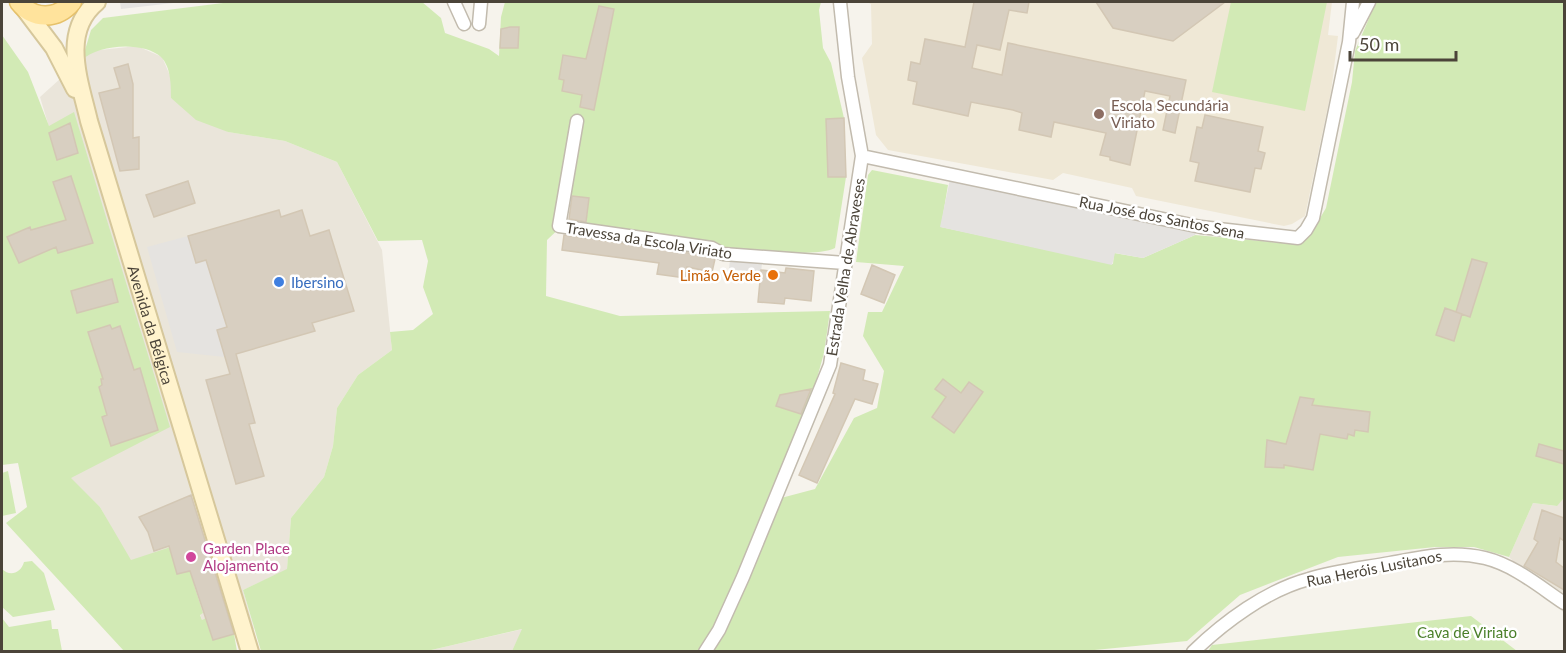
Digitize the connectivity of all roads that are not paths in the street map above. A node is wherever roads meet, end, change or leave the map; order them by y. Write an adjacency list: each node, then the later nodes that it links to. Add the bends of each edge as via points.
1 (97, 2): 12 (main road, Avenida da Bélgica, via 84,15 75,40)
2 (454, 2): 9 (street)
3 (481, 2): 10 (street)
4 (840, 2): 14 (street, Estrada Velha de Abraveses)
5 (1353, 2): 11 (street, Rua José dos Santos Sena)
6 (1369, 2): 11 (street, Rua José dos Santos Sena)
7 (20, 3): 8 (main road, via 28,11 46,16); 12 (main road, via 54,48)
8 (72, 4): 12 (main road, via 71,62)
9 (464, 24)
10 (479, 24)
11 (1349, 42): 14 (street, Rua José dos Santos Sena, via 1313,218 1298,238 1201,227)
12 (89, 121): 17 (main road, Avenida da Bélgica)
13 (577, 121): 15 (street, Travessa da Escola Viriato, via 559,226 712,248 723,254)
14 (862, 156): 15 (street, Estrada Velha de Abraveses)
15 (845, 263): 18 (street, Estrada Velha de Abraveses, via 830,365 744,577)
16 (1564, 603): 19 (street, Rua Heróis Lusitanos, via 1488,558 1439,554 1307,579 1243,612)
17 (250, 651)
18 (705, 651)
19 (1193, 651)

